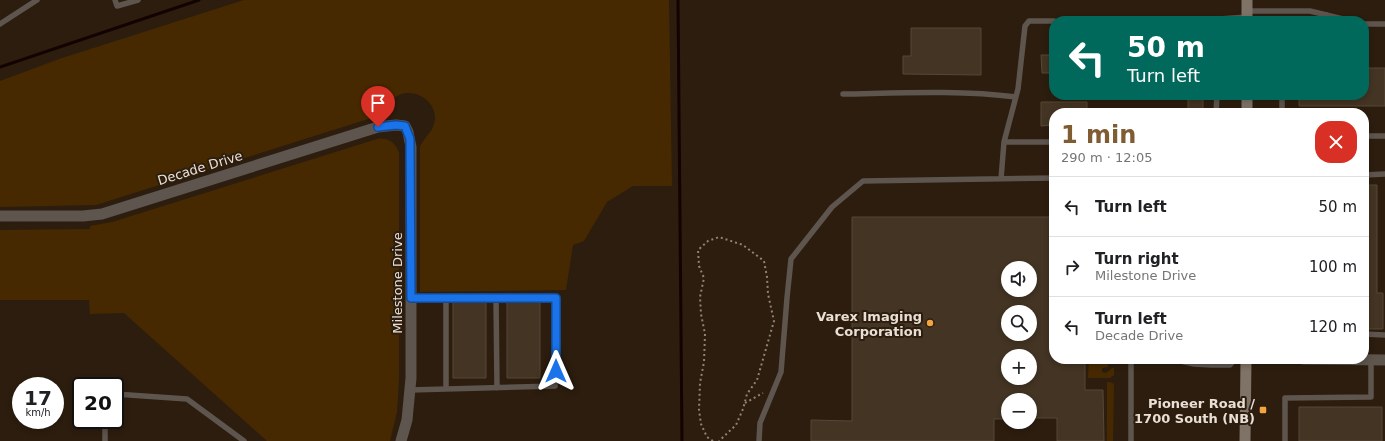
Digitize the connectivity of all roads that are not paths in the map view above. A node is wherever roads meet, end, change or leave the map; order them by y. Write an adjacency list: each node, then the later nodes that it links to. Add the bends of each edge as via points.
1 (37, 0): 9 (lane)
2 (115, 0): 3 (lane, via 117,6)
3 (138, 0)
4 (1247, 12): 5 (lane, via 1310,11); 6 (lane)
5 (1327, 15): 7 (lane)
6 (1233, 16)
7 (1331, 16)
8 (1049, 21): 13 (lane, via 1029,21 1025,26)
9 (0, 24)
10 (1369, 24): 11 (lane)
11 (1385, 24)
12 (843, 94): 13 (lane, via 982,93)
13 (1016, 97): 17 (lane)
14 (405, 126): 23 (street, Decade Drive, via 378,127 102,214); 24 (street, Milestone Drive, via 411,147)
15 (1369, 136): 16 (lane)
16 (1385, 136)
17 (1004, 142): 18 (lane); 22 (lane)
18 (1049, 142)
19 (1385, 174): 20 (lane)
20 (1369, 175)
21 (1049, 178): 22 (lane)
22 (1001, 179): 42 (lane, via 863,180 832,207 791,259 781,372 760,423)
23 (0, 216)
24 (411, 298): 25 (lane); 36 (street, Milestone Drive)
25 (446, 298): 26 (lane); 35 (lane)
26 (496, 298): 34 (lane); 34 (lane, via 556,298 556,386)
27 (1369, 334): 28 (lane)
28 (1385, 335)
29 (1369, 360): 30 (street)
30 (1372, 360): 31 (street); 45 (lane, via 1371,397 1285,398)
31 (1385, 360)
32 (1131, 364): 43 (lane)
33 (1246, 364): 44 (main road)
34 (497, 388): 35 (lane)
35 (446, 389): 36 (lane)
36 (410, 390): 41 (street, Milestone Drive, via 407,420)
37 (124, 395): 40 (lane, via 187,399)
38 (105, 429): 39 (lane)
39 (105, 441)
40 (244, 441)
41 (401, 441)
42 (759, 441)
43 (1131, 441)
44 (1245, 441)
45 (1285, 441)

